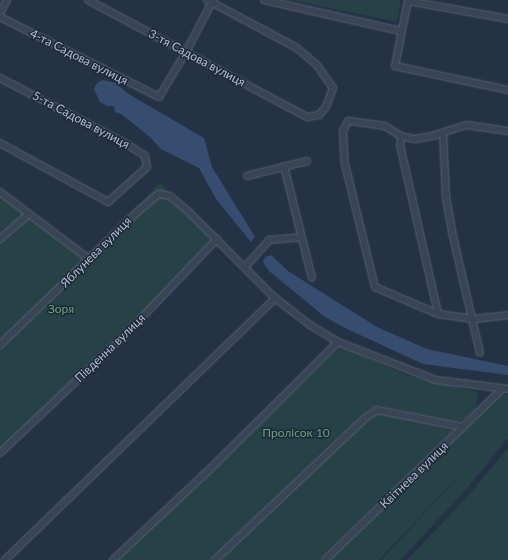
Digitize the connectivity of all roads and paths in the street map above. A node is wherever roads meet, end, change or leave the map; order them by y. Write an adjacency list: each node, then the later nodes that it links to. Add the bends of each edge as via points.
1 (7, 0): 6 (street)
2 (88, 0): 10 (street, 3-тя Садова вулиця)
3 (264, 0): 9 (street)
4 (408, 0): 8 (street); 9 (street)
5 (211, 1): 10 (street); 10 (street, 3-тя Садова вулиця, via 297,48 317,65 330,82 332,96 319,114 307,117)
6 (0, 13)
7 (0, 17): 10 (street, 4-та Садова вулиця, via 159,97)
8 (508, 20)
9 (401, 31): 12 (street, via 395,66)
10 (186, 52)
11 (0, 78): 16 (street, 5-та Садова вулиця, via 139,151 148,161 144,172 108,202)
12 (508, 90)
13 (508, 131): 14 (street, via 466,125)
14 (443, 133): 15 (street, via 414,139); 31 (street, via 446,198)
15 (401, 136): 29 (street, via 400,145); 29 (street, via 385,126 348,121 343,131 345,164 375,287)
16 (0, 143)
17 (307, 160): 18 (street)
18 (284, 166): 19 (street); 22 (street)
19 (247, 176)
20 (0, 192): 21 (street)
21 (29, 214): 23 (street); 25 (street)
22 (300, 237): 26 (street, via 269,240); 27 (street)
23 (0, 239)
24 (217, 239): 25 (street, Яблунева вулиця, via 170,196 159,194); 26 (street); 37 (street, Південна вулиця, via 125,335)
25 (89, 259): 33 (street, Яблунева вулиця)
26 (244, 267): 28 (street)
27 (312, 278)
28 (275, 298): 32 (street, via 310,325); 38 (street)
29 (438, 314): 31 (street)
30 (508, 315): 31 (street)
31 (472, 319): 34 (street)
32 (338, 342): 35 (street, via 436,380); 39 (street, via 210,470)
33 (0, 345)
34 (480, 353)
35 (505, 389): 36 (street, Квітнева вулиця)
36 (463, 427): 40 (street, via 377,410); 41 (street, Квітнева вулиця)
37 (0, 453)
38 (5, 560)
39 (113, 560)
40 (215, 560)
41 (325, 560)

